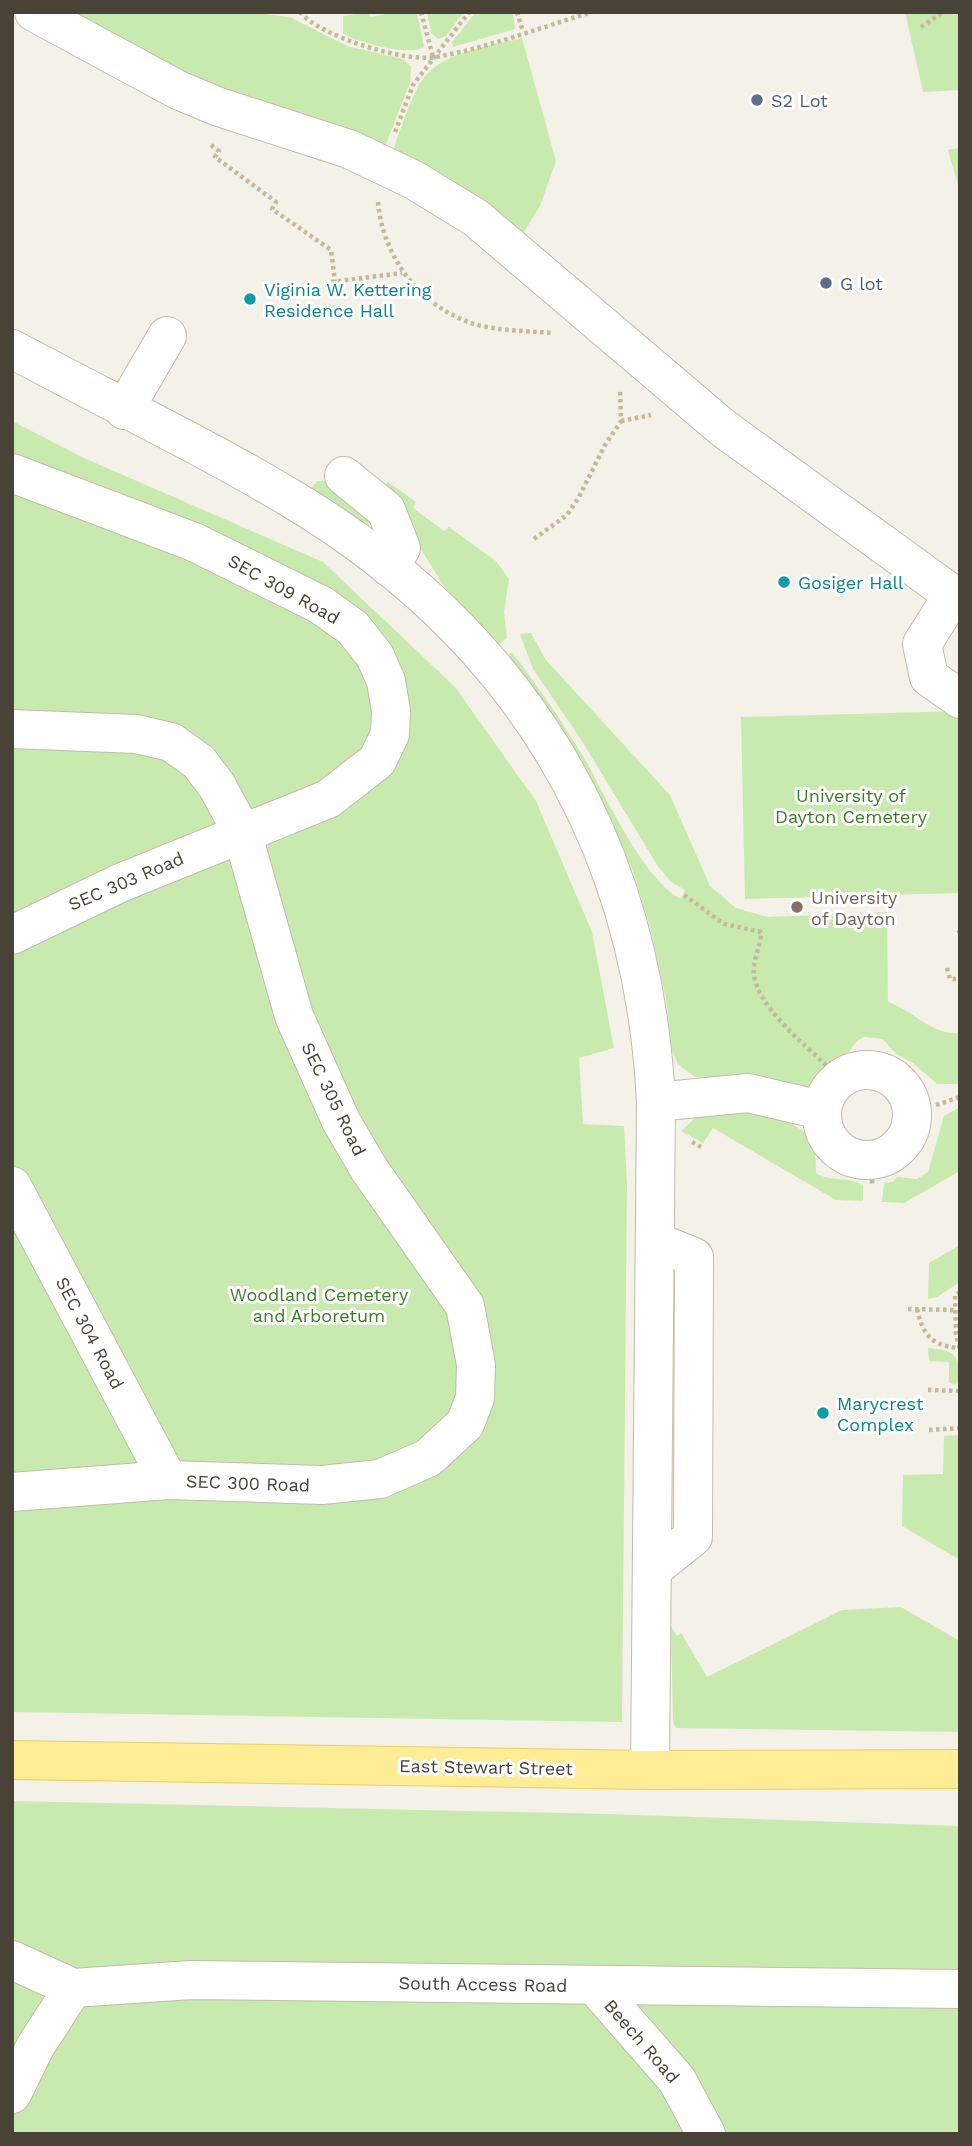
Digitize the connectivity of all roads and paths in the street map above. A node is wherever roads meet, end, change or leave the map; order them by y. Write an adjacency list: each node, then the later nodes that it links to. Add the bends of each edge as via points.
1 (34, 12): 24 (street, via 178,90 349,149 414,180 475,218 723,428)
2 (300, 12): 10 (path, via 309,22 352,43)
3 (421, 12): 10 (path)
4 (469, 12): 10 (path)
5 (517, 12): 9 (path)
6 (592, 12): 9 (path)
7 (943, 12): 8 (path)
8 (920, 27)
9 (523, 32): 10 (path)
10 (433, 58): 11 (path, via 413,85)
11 (394, 135)
12 (208, 143): 14 (path, via 219,151 215,157 276,202 272,209 331,250 333,282)
13 (377, 197): 14 (path, via 386,240)
14 (402, 273): 15 (path, via 456,317 490,327)
15 (547, 333)
16 (167, 336): 18 (street)
17 (12, 349): 18 (street)
18 (124, 410): 23 (street, via 292,499)
19 (621, 421): 22 (path, via 567,515)
20 (12, 473): 27 (street, SEC 309 Road, via 194,542 270,579 353,628 375,656 391,710 390,734 377,761 328,799)
21 (344, 477): 23 (street, via 389,514 401,548)
22 (534, 538)
23 (389, 567): 34 (street, via 446,616 495,670 540,732 586,810 614,873 634,938 651,1029)
24 (956, 597): 25 (street, via 922,644 929,677)
25 (960, 699)
26 (12, 729): 27 (street, SEC 305 Road, via 136,734 171,742 199,762)
27 (242, 832): 29 (street, SEC 303 Road); 47 (street, SEC 305 Road, via 294,1016 341,1121 465,1306 475,1365 475,1398)
28 (684, 895): 32 (path, via 724,924 761,932 754,964 757,986 780,1020)
29 (12, 935)
30 (947, 968): 31 (path, via 950,979)
31 (960, 979)
32 (825, 1066)
33 (960, 1097): 35 (path)
34 (656, 1102): 36 (street, via 748,1093); 54 (street)
35 (936, 1105)
36 (821, 1110)
37 (872, 1173): 38 (path)
38 (872, 1185)
39 (12, 1186): 50 (street, SEC 304 Road)
40 (960, 1292): 43 (path, via 955,1295)
41 (908, 1309): 42 (path)
42 (917, 1310): 43 (path); 44 (path, via 928,1339)
43 (954, 1310): 44 (path)
44 (959, 1349)
45 (928, 1390): 46 (path)
46 (960, 1391)
47 (465, 1424): 50 (street, SEC 300 Road, via 420,1463 369,1482 268,1485)
48 (960, 1428): 49 (path)
49 (929, 1430)
50 (167, 1480): 51 (street, SEC 300 Road)
51 (12, 1492)
52 (12, 1760): 54 (main road, East Stewart Street)
53 (960, 1769): 54 (main road, East Stewart Street)
54 (650, 1770)
55 (12, 1960): 57 (street, South Access Road)
56 (595, 1986): 57 (street, South Access Road, via 191,1980); 58 (street, South Access Road); 60 (street, Beech Road, via 677,2080)
57 (73, 1988): 59 (street, via 35,2047)
58 (960, 1989)
59 (12, 2094)
60 (706, 2134)

